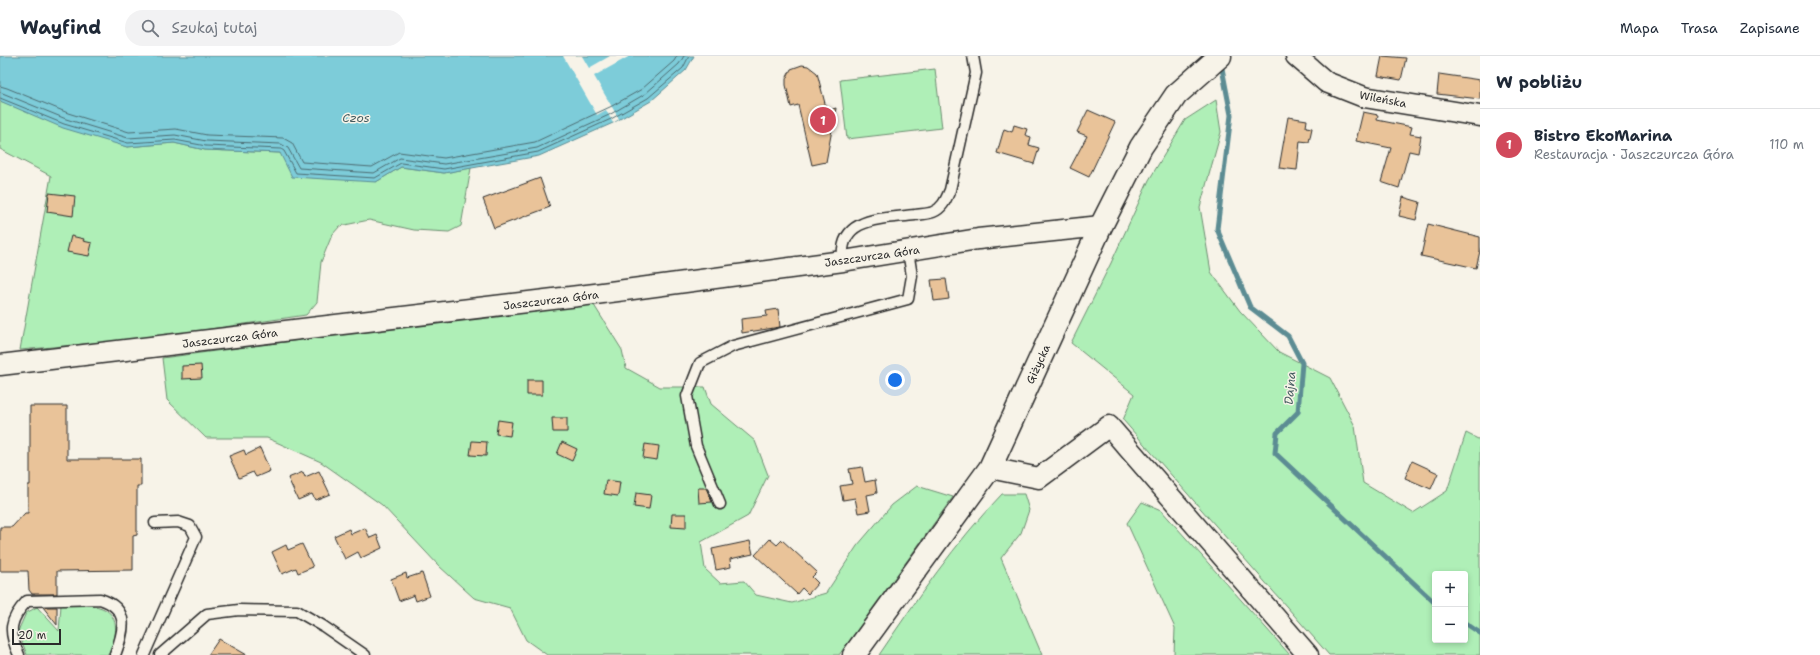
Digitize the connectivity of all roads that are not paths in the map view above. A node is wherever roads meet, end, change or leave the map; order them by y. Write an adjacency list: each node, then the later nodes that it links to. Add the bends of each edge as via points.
1 (973, 56): 7 (lane, via 976,72 950,190 943,205 933,212 866,221 850,230 842,248)
2 (1296, 56): 4 (street, Wileńska, via 1326,82 1364,98)
3 (1213, 61): 5 (street, Giżycka, via 1176,96 1142,147)
4 (1480, 116)
5 (1101, 226): 6 (street, Jaszczurcza Góra, via 978,239); 9 (street, Giżycka)
6 (908, 251): 7 (street, Jaszczurcza Góra); 10 (lane, via 912,276 908,299 733,346 700,363 687,396 696,446)
7 (843, 261): 8 (street, Jaszczurcza Góra, via 473,309)
8 (0, 365)
9 (990, 468): 17 (street, Giżycka); 18 (street, via 1039,478 1109,426)
10 (720, 504)
11 (156, 524): 14 (lane, via 178,522 190,526 196,537)
12 (19, 655): 13 (lane, via 12,634 12,621 27,601 100,599 110,602 124,624)
13 (114, 655)
14 (144, 655)
15 (160, 655): 16 (lane, via 208,614 239,610 297,612 323,626)
16 (365, 655)
17 (854, 655)
18 (1308, 655)

